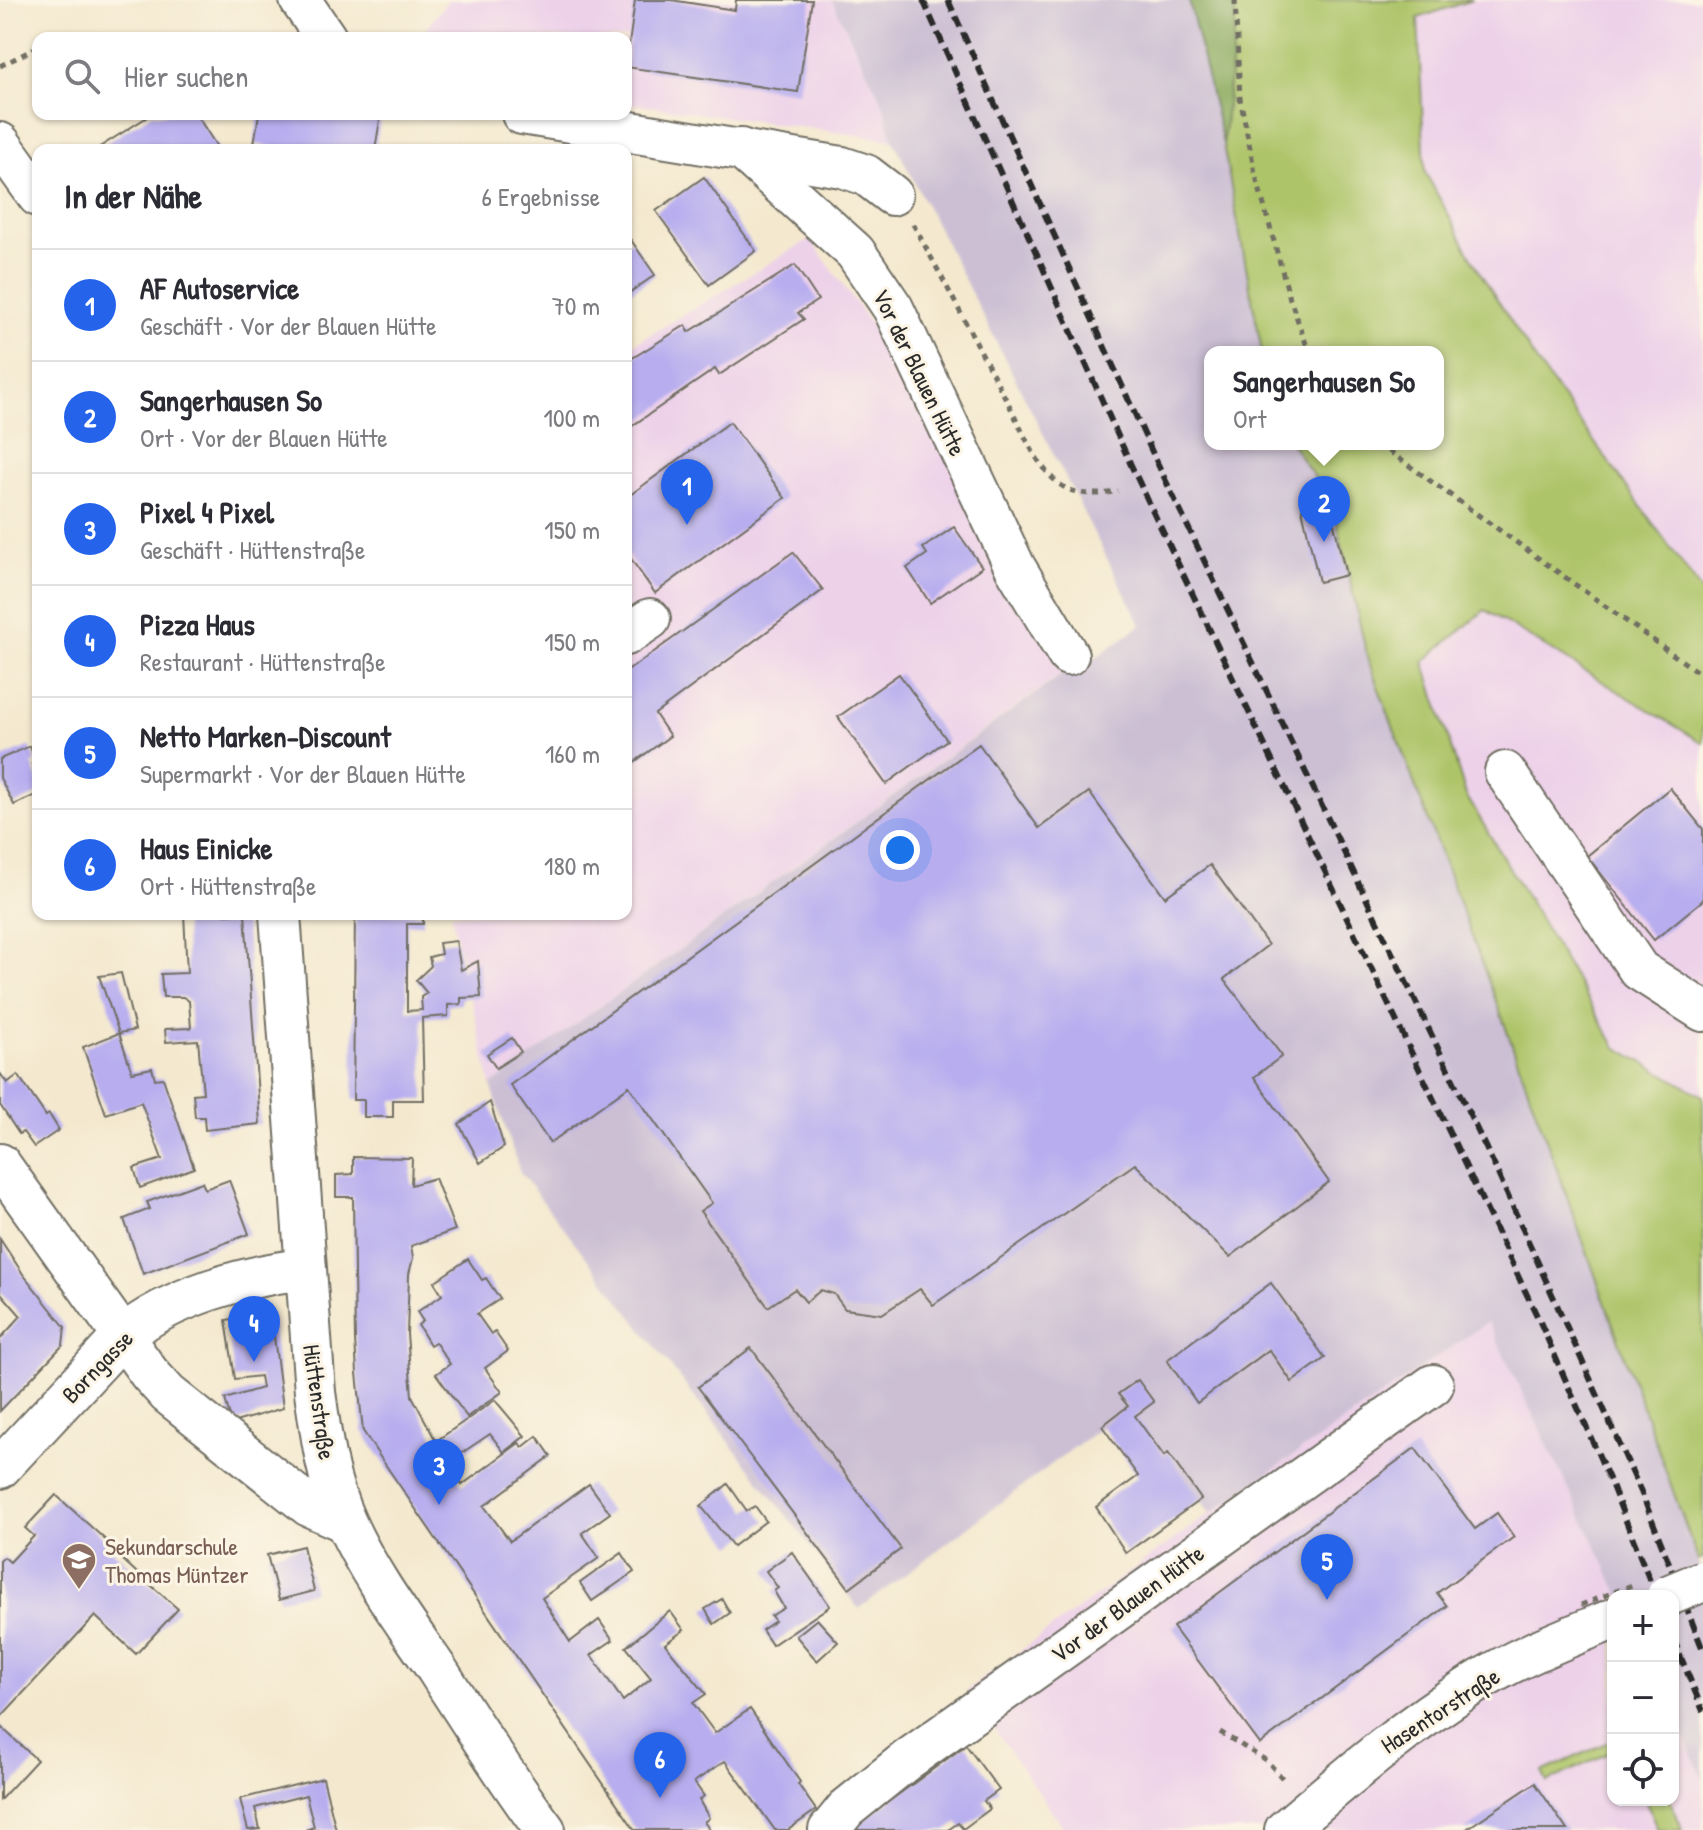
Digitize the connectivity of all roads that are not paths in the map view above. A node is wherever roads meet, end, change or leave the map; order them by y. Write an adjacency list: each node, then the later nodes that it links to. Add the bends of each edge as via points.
1 (300, 0): 2 (street)
2 (322, 32)
3 (560, 120): 5 (street)
4 (0, 143): 6 (street)
5 (741, 149): 7 (street, via 853,170); 8 (street, Vor der Blauen Hütte, via 855,252 893,308 1015,567)
6 (32, 188)
7 (892, 195)
8 (1068, 655)
9 (1505, 772): 11 (street, via 1639,970)
10 (280, 920): 13 (street, Hüttenstraße)
11 (1703, 1011)
12 (0, 1164): 14 (street)
13 (305, 1269): 14 (street, Borngasse, via 242,1280 158,1311); 17 (street, Hüttenstraße, via 319,1421)
14 (124, 1335): 16 (street, Borngasse); 17 (street, via 168,1394 309,1506)
15 (1433, 1385): 22 (street, Vor der Blauen Hütte, via 899,1766 846,1809)
16 (0, 1468)
17 (345, 1522): 21 (street, Hüttenstraße, via 371,1571)
18 (1703, 1581): 19 (street, bridge)
19 (1679, 1591)
20 (1601, 1624): 23 (street, Hasentorstraße, via 1477,1682 1367,1759)
21 (545, 1830)
22 (829, 1830)
23 (1285, 1830)

